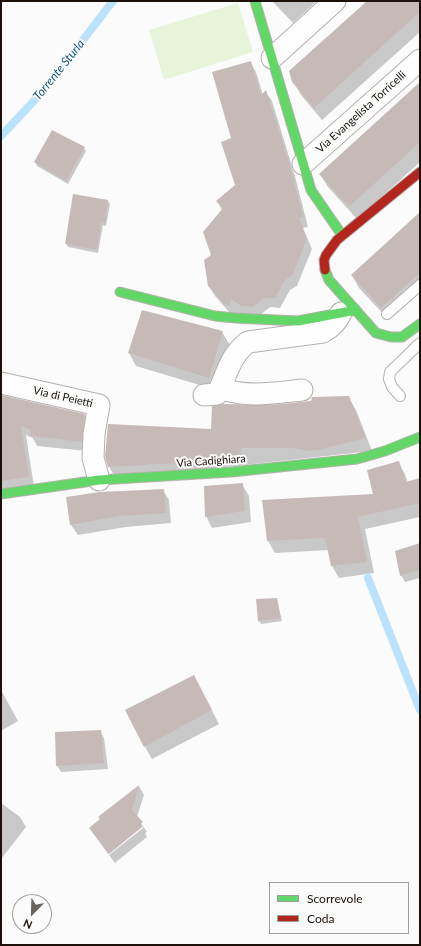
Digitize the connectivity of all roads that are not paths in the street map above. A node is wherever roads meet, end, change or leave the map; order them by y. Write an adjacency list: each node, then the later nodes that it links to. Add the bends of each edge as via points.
1 (255, 1): 3 (street, Via Evangelista Torricelli)
2 (335, 1): 3 (street)
3 (272, 58): 5 (street, Via Evangelista Torricelli)
4 (420, 60): 5 (street, Via Evangelista Torricelli)
5 (303, 164): 7 (street, Via Evangelista Torricelli, via 310,190)
6 (420, 172): 7 (street)
7 (342, 235): 10 (street, via 331,246 323,263 329,280)
8 (420, 285): 11 (lane)
9 (120, 292): 10 (street, via 215,316 235,318 298,321)
10 (348, 312): 12 (street, via 376,333 391,337 402,337); 15 (street, via 323,332 248,342 227,370 223,382 212,392 259,395)
11 (387, 314)
12 (420, 324)
13 (420, 343): 16 (lane, via 390,372 392,387)
14 (1, 383): 18 (street, Via di Peietti, via 99,405 93,458)
15 (302, 390)
16 (400, 396)
17 (420, 438): 18 (street, Via Cadighiara, via 357,460 231,472)
18 (98, 480): 19 (street, Via Cadighiara)
19 (1, 494)

